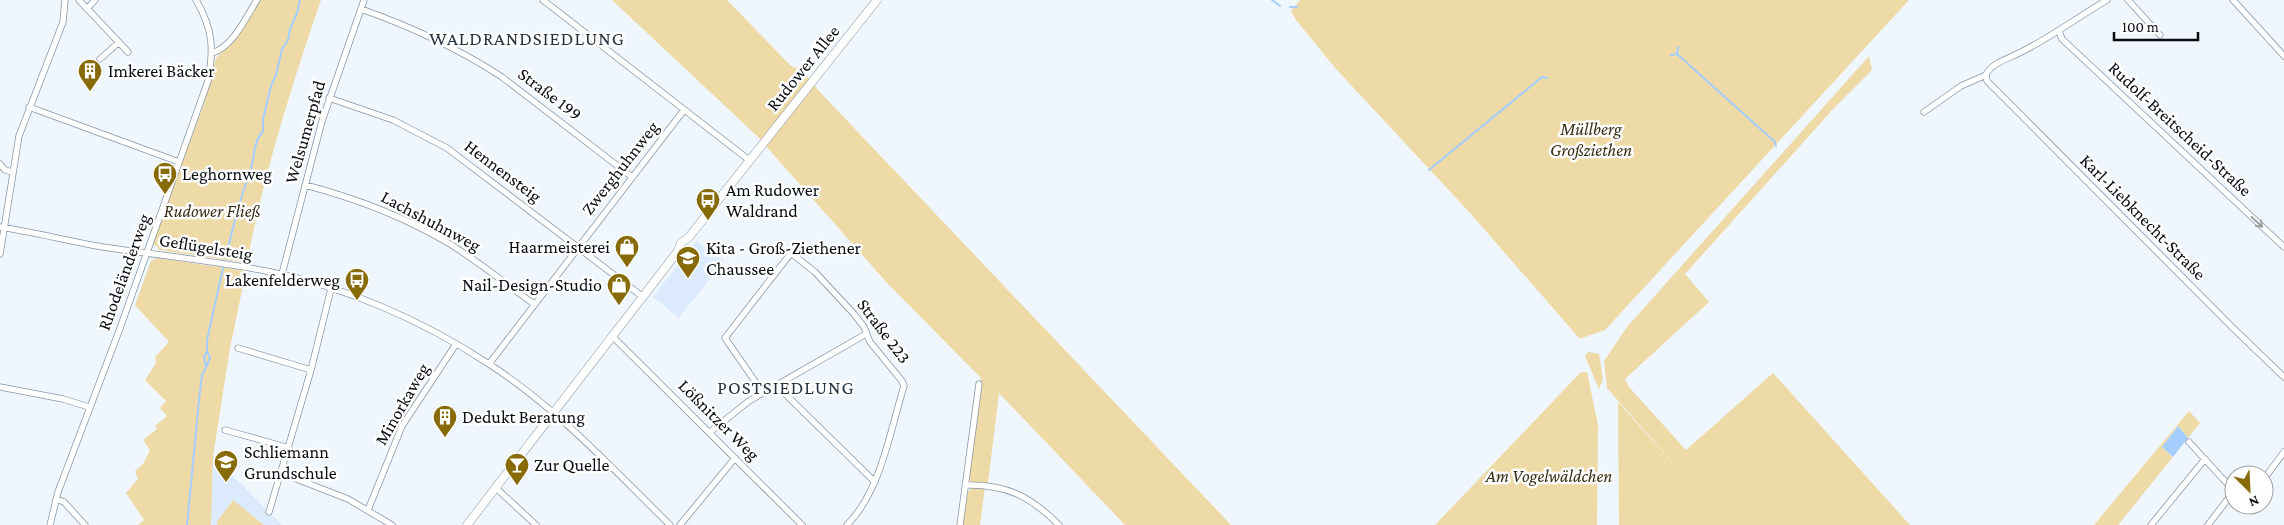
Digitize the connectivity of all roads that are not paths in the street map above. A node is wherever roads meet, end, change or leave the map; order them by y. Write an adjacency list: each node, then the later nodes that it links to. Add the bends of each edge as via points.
1 (65, 0): 23 (street, via 63,22)
2 (79, 0): 12 (street)
3 (95, 0): 12 (street)
4 (196, 0): 18 (street, Rhodeländerweg, via 210,33)
5 (257, 0): 18 (street, via 228,42)
6 (364, 0): 13 (street, Welsumerpfad)
7 (543, 0): 24 (street)
8 (877, 0): 26 (street, Rudower Allee)
9 (2106, 0): 14 (street)
10 (2128, 0): 15 (street)
11 (2233, 0): 19 (street)
12 (87, 8): 16 (street)
13 (361, 9): 22 (street, Welsumerpfad); 30 (street, Straße 199, via 402,23 481,63)
14 (2059, 30): 21 (street, via 2002,61); 33 (street, Rudolf-Breitscheid-Straße, one-way to 33, via 2062,39)
15 (2160, 35)
16 (118, 42): 17 (street); 20 (street)
17 (128, 52)
18 (212, 53): 27 (street, Rhodeländerweg, via 200,109)
19 (2284, 56)
20 (100, 59)
21 (1986, 75): 25 (street, via 1961,86); 47 (street, Karl-Liebknecht-Straße, via 2007,101)
22 (329, 98): 31 (street, Welsumerpfad); 34 (street, Hennensteig, via 392,120 440,144)
23 (29, 107): 27 (street); 29 (street)
24 (684, 110): 26 (street); 30 (street, Zwerghuhnweg)
25 (1924, 112)
26 (749, 160): 39 (street, Rudower Allee, via 679,246)
27 (179, 162): 35 (street, Rhodeländerweg)
28 (0, 164): 29 (street)
29 (12, 172): 32 (street)
30 (632, 177): 34 (street, Zwerghuhnweg)
31 (304, 185): 37 (street, Welsumerpfad); 40 (street, Lachshuhnweg, via 380,209 416,226 478,262)
32 (2, 227): 35 (street, Geflügelsteig); 36 (street)
33 (2284, 247)
34 (578, 248): 39 (street, Hennensteig); 40 (street, Zwerghuhnweg)
35 (148, 253): 37 (street, Geflügelsteig); 52 (street, Rhodeländerweg)
36 (0, 254)
37 (282, 274): 38 (street, Geflügelsteig)
38 (331, 289): 43 (street, Geflügelsteig, via 390,311); 46 (street)
39 (643, 297): 42 (street, Rudower Allee)
40 (534, 304): 45 (street, Zwerghuhnweg)
41 (866, 334): 49 (street); 51 (street, Straße 223, via 864,326 840,298 791,253 725,338); 64 (street, Straße 223, via 904,386)
42 (613, 337): 53 (street, Rudower Allee); 55 (street, Lößnitzer Weg)
43 (456, 344): 45 (street, Geflügelsteig); 69 (street, Minorkaweg, via 402,426)
44 (238, 348): 46 (street)
45 (489, 364): 53 (street, Geflügelsteig)
46 (312, 370): 57 (street)
47 (2284, 377)
48 (979, 384): 65 (street)
49 (776, 386): 51 (street); 64 (street)
50 (0, 388): 52 (street)
51 (762, 393): 55 (street)
52 (89, 407): 67 (street, Rhodeländerweg)
53 (554, 412): 66 (street, Rudower Allee); 76 (street, Geflügelsteig)
54 (225, 430): 57 (street)
55 (710, 432): 59 (street, Lößnitzer Weg)
56 (2189, 442): 60 (street)
57 (289, 448): 62 (street)
58 (2284, 452): 61 (street)
59 (735, 458): 77 (street); 78 (street, Lößnitzer Weg)
60 (2204, 459): 63 (street); 82 (street)
61 (2274, 466)
62 (281, 473): 69 (street); 70 (street)
63 (2224, 480)
64 (875, 482): 79 (street, Straße 223, via 859,513)
65 (965, 485): 80 (street); 81 (street, via 986,484 1015,493 1038,505)
66 (496, 488): 74 (street, Rudower Allee); 75 (street)
67 (56, 499): 71 (street, Rhodeländerweg); 72 (street, via 64,502)
68 (2224, 504): 83 (street)
69 (368, 510): 73 (street)
70 (269, 512)
71 (50, 525)
72 (85, 525)
73 (392, 525)
74 (467, 525)
75 (536, 525)
76 (670, 525)
77 (680, 525)
78 (802, 525)
79 (847, 525)
80 (960, 525)
81 (1059, 525)
82 (2151, 525)
83 (2208, 525)

